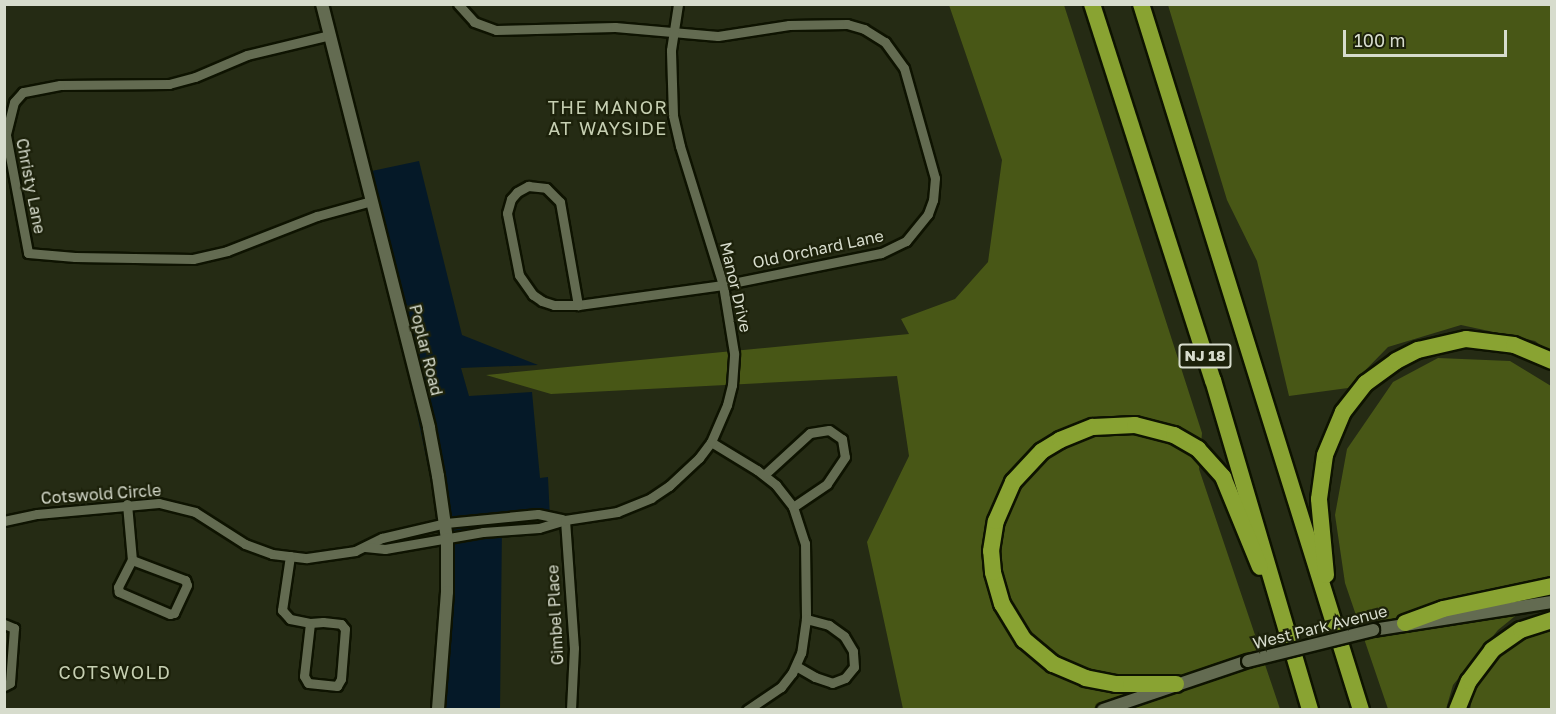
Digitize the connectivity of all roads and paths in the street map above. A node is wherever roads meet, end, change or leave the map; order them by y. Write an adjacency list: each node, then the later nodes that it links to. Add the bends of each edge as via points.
1 (322, 4): 7 (street, Poplar Road)
2 (458, 4): 6 (street, Old Orchard Lane, via 474,22 496,30 615,27)
3 (678, 4): 6 (street, Manor Drive)
4 (1092, 4): 26 (highway, NJ 18, via 1256,519)
5 (1141, 4): 24 (highway, NJ 18, via 1305,538)
6 (673, 33): 9 (street, Manor Drive, via 673,115); 9 (street, Old Orchard Lane, via 718,36 789,25 836,23 864,29 885,42 899,58 934,165 935,190 928,214 897,247)
7 (330, 34): 8 (street, Poplar Road); 8 (street, Christy Lane, via 247,55 169,84 60,85 23,92 14,102 6,135 28,253 193,259)
8 (372, 201): 18 (street, Poplar Road, via 429,428)
9 (723, 285): 10 (street, Old Orchard Lane); 12 (street, Manor Drive, via 733,334 734,370 727,405)
10 (578, 305): 10 (street, Old Orchard Lane, via 542,301 519,275 507,213 511,199 521,189 546,188 560,202)
11 (1551, 361): 24 (highway, via 1491,340 1442,342 1396,361 1356,394 1332,433 1320,478 1320,523)
12 (711, 442): 13 (street); 17 (street, Manor Drive, via 685,472 651,498 617,512)
13 (764, 475): 15 (street); 15 (street, via 810,433 829,430 842,439 845,457 832,477 822,489)
14 (127, 504): 16 (street, Cotswold Circle); 21 (street, Cotswold Circle, via 159,503 184,508 207,518 245,544); 22 (street)
15 (793, 507): 27 (street, via 805,543)
16 (4, 520)
17 (565, 520): 18 (street, Manor Drive, via 538,514); 19 (street, Manor Drive, via 539,528); 36 (street, Gimbel Place, via 574,648)
18 (446, 523): 19 (street, Poplar Road); 20 (street, Cotswold Circle, via 382,538)
19 (447, 539): 20 (street, Cotswold Circle, via 385,549); 35 (street, Poplar Road, via 446,624)
20 (366, 547): 21 (street, Cotswold Circle, via 318,558)
21 (290, 556): 29 (street, via 282,610 290,619)
22 (132, 560): 22 (street, via 119,592 174,613 187,585 185,580)
23 (1551, 586): 30 (highway, via 1460,604)
24 (1329, 600): 40 (highway, NJ 18)
25 (1551, 602): 30 (street, West Park Avenue)
26 (1278, 607): 33 (highway, via 1222,477 1209,459 1189,443 1155,428 1115,425 1077,432 1042,451 1008,490 993,532 995,584 1011,623 1038,653 1067,672 1116,684); 39 (highway, NJ 18)
27 (806, 619): 32 (street); 32 (street, via 829,626 844,636 853,651 854,667 845,678 832,683)
28 (1551, 620): 41 (highway, via 1521,630 1491,650 1468,681)
29 (310, 623): 29 (street, via 305,680 337,686 341,680 344,626)
30 (1405, 623): 33 (street, West Park Avenue, bridge, via 1248,661)
31 (4, 624): 34 (street, via 14,628 10,683)
32 (796, 666): 37 (street, via 774,694)
33 (1176, 684): 38 (street, West Park Avenue)
34 (4, 686)
35 (438, 710)
36 (571, 710)
37 (747, 710)
38 (1103, 710)
39 (1311, 710)
40 (1361, 710)
41 (1457, 710)

